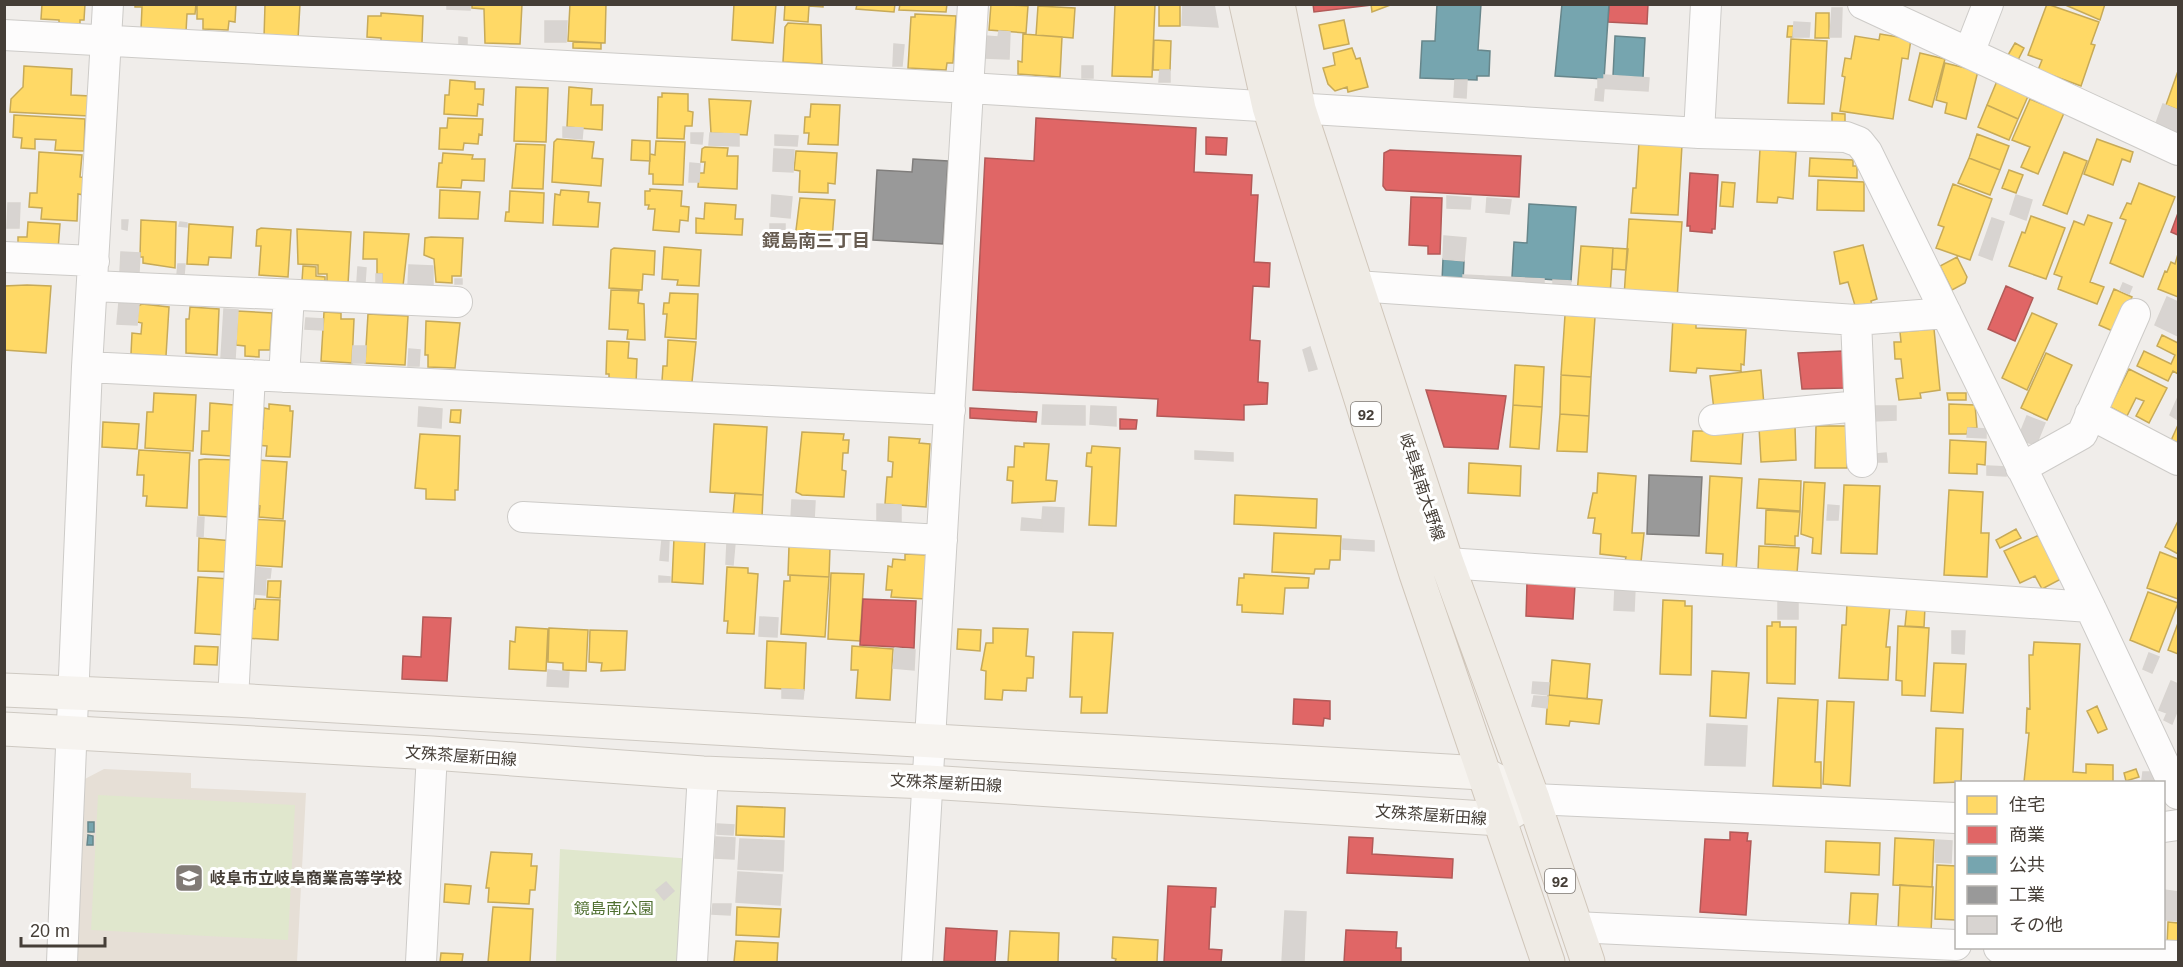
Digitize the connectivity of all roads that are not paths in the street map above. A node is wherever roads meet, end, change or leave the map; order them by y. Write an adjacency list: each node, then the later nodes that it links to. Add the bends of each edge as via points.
1 (108, 4): 9 (street)
2 (973, 4): 11 (street)
3 (1246, 4): 12 (main road, 岐阜巣南大野線 / 92)
4 (1278, 4): 12 (main road, 岐阜巣南大野線 / 92)
5 (1706, 4): 13 (street)
6 (1863, 4): 10 (street)
7 (1988, 4): 10 (street)
8 (4, 35): 9 (street)
9 (107, 41): 11 (street); 16 (street)
10 (1969, 53): 14 (street)
11 (969, 88): 12 (street); 27 (street)
12 (1284, 108): 13 (street); 17 (main road, 岐阜巣南大野線 / 92); 45 (main road, 岐阜巣南大野線 / 92, via 1416,574)
13 (1699, 133): 20 (street, via 1846,137 1859,142)
14 (2178, 150)
15 (4, 257): 16 (street)
16 (93, 274): 18 (street); 23 (street)
17 (1356, 286): 22 (street); 35 (main road, 岐阜巣南大野線 / 92)
18 (289, 295): 19 (street); 25 (street)
19 (457, 302)
20 (1946, 313): 22 (street); 32 (street)
21 (2135, 314): 28 (street)
22 (1856, 320): 26 (street)
23 (87, 367): 24 (street); 38 (street)
24 (250, 375): 25 (street); 39 (street)
25 (284, 377): 27 (street)
26 (1859, 406): 29 (street); 31 (street)
27 (950, 410): 34 (street)
28 (2090, 414): 30 (street); 32 (street, via 2082,434)
29 (1714, 420)
30 (2178, 460)
31 (1862, 462)
32 (2021, 468): 36 (street)
33 (523, 517): 34 (street)
34 (942, 540): 42 (street)
35 (1447, 563): 36 (street); 48 (main road, 岐阜巣南大野線 / 92)
36 (2090, 607): 47 (street)
37 (4, 690): 38 (main road)
38 (72, 693): 39 (main road); 41 (street)
39 (233, 700): 42 (main road)
40 (4, 729): 41 (main road, 文殊茶屋新田線)
41 (71, 732): 43 (main road, 文殊茶屋新田線); 55 (street)
42 (930, 742): 45 (main road); 46 (street)
43 (432, 753): 44 (main road, 文殊茶屋新田線); 56 (street)
44 (703, 773): 46 (main road, 文殊茶屋新田線); 57 (street)
45 (1482, 773): 48 (main road); 50 (main road, 岐阜巣南大野線 / 92)
46 (928, 782): 50 (main road, 文殊茶屋新田線); 58 (street)
47 (2178, 794)
48 (1533, 799): 49 (street); 50 (main road, 文殊茶屋新田線); 51 (main road, 岐阜巣南大野線 / 92)
49 (1955, 818)
50 (1500, 819): 59 (main road, 岐阜巣南大野線 / 92)
51 (1575, 927): 52 (street); 60 (main road, 岐阜巣南大野線 / 92)
52 (1955, 945)
53 (2021, 949): 54 (street)
54 (2178, 956)
55 (62, 963)
56 (421, 963)
57 (692, 963)
58 (917, 963)
59 (1548, 963)
60 (1587, 963)

